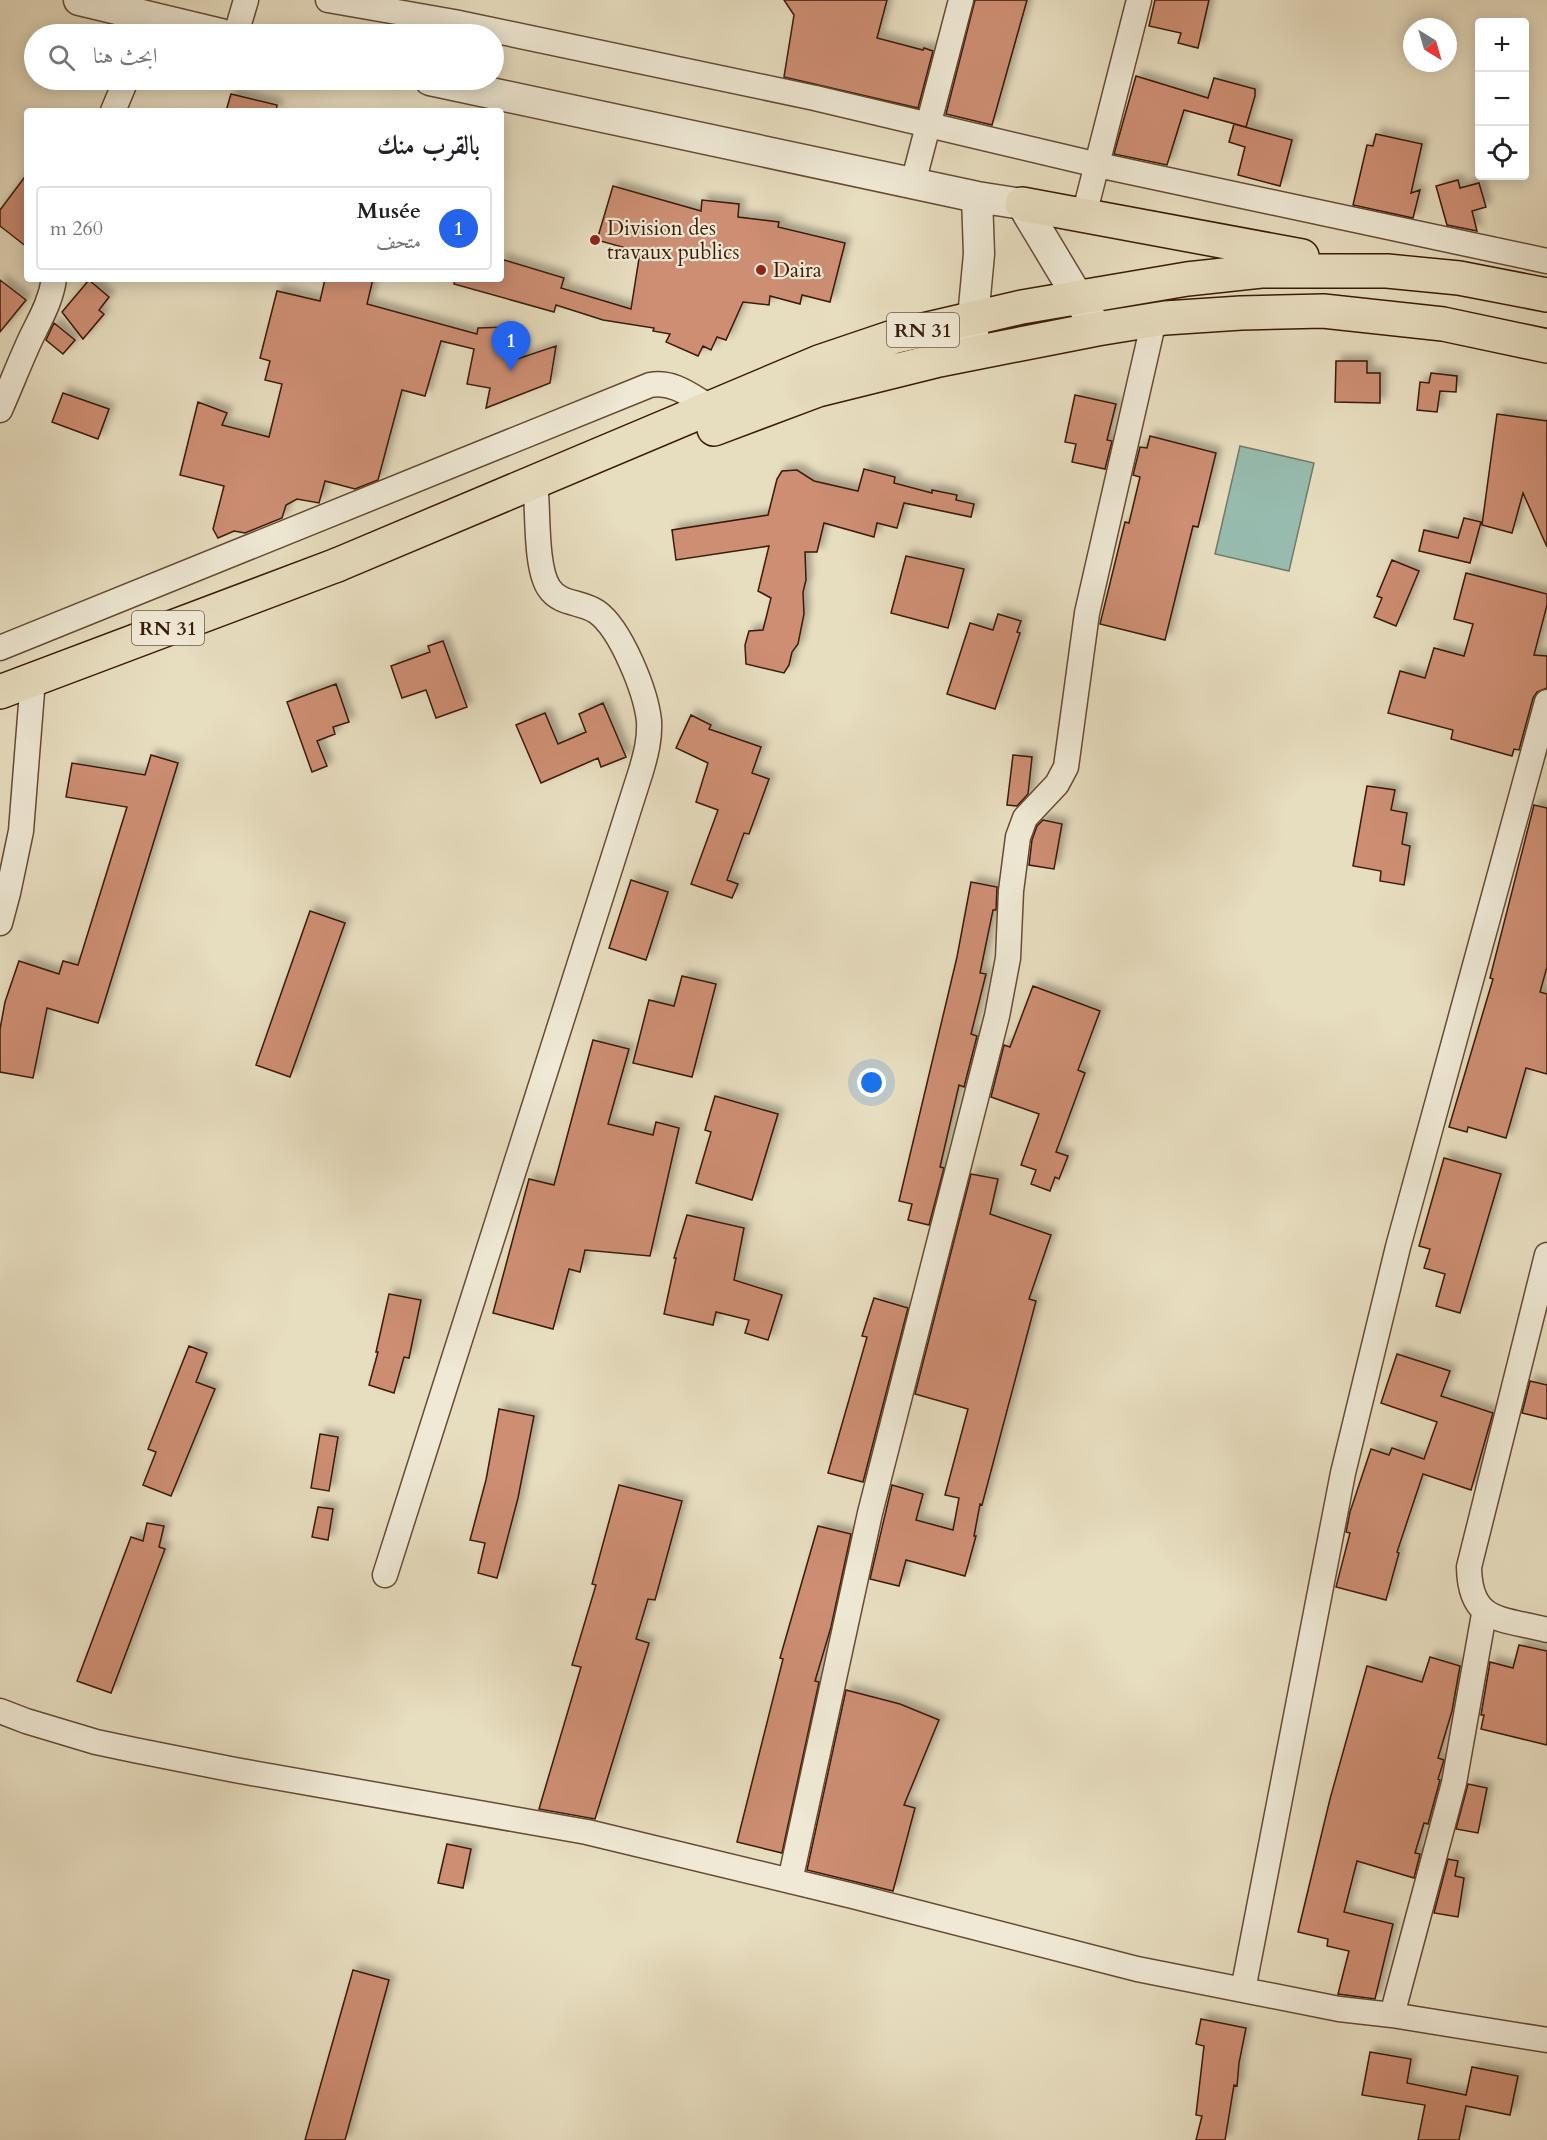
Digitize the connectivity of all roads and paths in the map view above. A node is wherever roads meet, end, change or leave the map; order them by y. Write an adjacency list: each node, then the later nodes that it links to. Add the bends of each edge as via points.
1 (79, 0): 6 (street)
2 (246, 0): 7 (street)
3 (328, 0): 8 (street)
4 (961, 0): 13 (street)
5 (1139, 0): 14 (street)
6 (141, 24)
7 (239, 24)
8 (464, 24)
9 (504, 32): 13 (street, via 804,95)
10 (122, 90): 12 (street)
11 (477, 90): 15 (street)
12 (114, 108)
13 (929, 126): 14 (street); 15 (street)
14 (1098, 165): 18 (street); 19 (street)
15 (913, 183): 16 (street)
16 (977, 197): 17 (street); 24 (street, via 979,262)
17 (1022, 204): 18 (main road); 23 (street)
18 (1084, 215): 20 (main road)
19 (1547, 261)
20 (1387, 271): 22 (main road, RN 31, via 1459,278); 23 (main road, RN 31, via 1261,271)
21 (53, 282): 30 (street, via 45,312)
22 (1547, 295)
23 (1077, 296): 24 (main road, RN 31); 26 (street)
24 (973, 318): 28 (street); 29 (main road, RN 31, via 893,337 819,362)
25 (1155, 320): 26 (main road, RN 31); 27 (main road, RN 31, via 1323,311 1443,324); 43 (street, via 1087,613 1066,767 1057,784 1025,818 1018,837 1008,958 997,1016 870,1513)
26 (1097, 329): 28 (main road, RN 31)
27 (1547, 346)
28 (972, 354): 31 (main road, RN 31, via 818,390)
29 (710, 407): 32 (main road, RN 31); 33 (street, via 673,385 642,387)
30 (0, 410)
31 (536, 494): 32 (main road, RN 31); 39 (street, via 541,571 547,586 562,600 595,611 605,619 624,648 644,694 648,743)
32 (337, 566): 34 (main road, RN 31)
33 (0, 648)
34 (33, 679): 35 (main road, RN 31); 37 (street, via 21,831)
35 (0, 692)
36 (1547, 702): 44 (street, via 1398,1247 1343,1473)
37 (0, 923)
38 (1547, 1255): 40 (street, via 1469,1567 1469,1586)
39 (385, 1575)
40 (1484, 1614): 41 (street); 45 (street, via 1454,1783)
41 (1547, 1630)
42 (0, 1711): 43 (street, via 134,1750 587,1832)
43 (790, 1881): 44 (street, via 1137,1969)
44 (1243, 1990): 45 (street)
45 (1392, 2015): 46 (street)
46 (1547, 2040)

